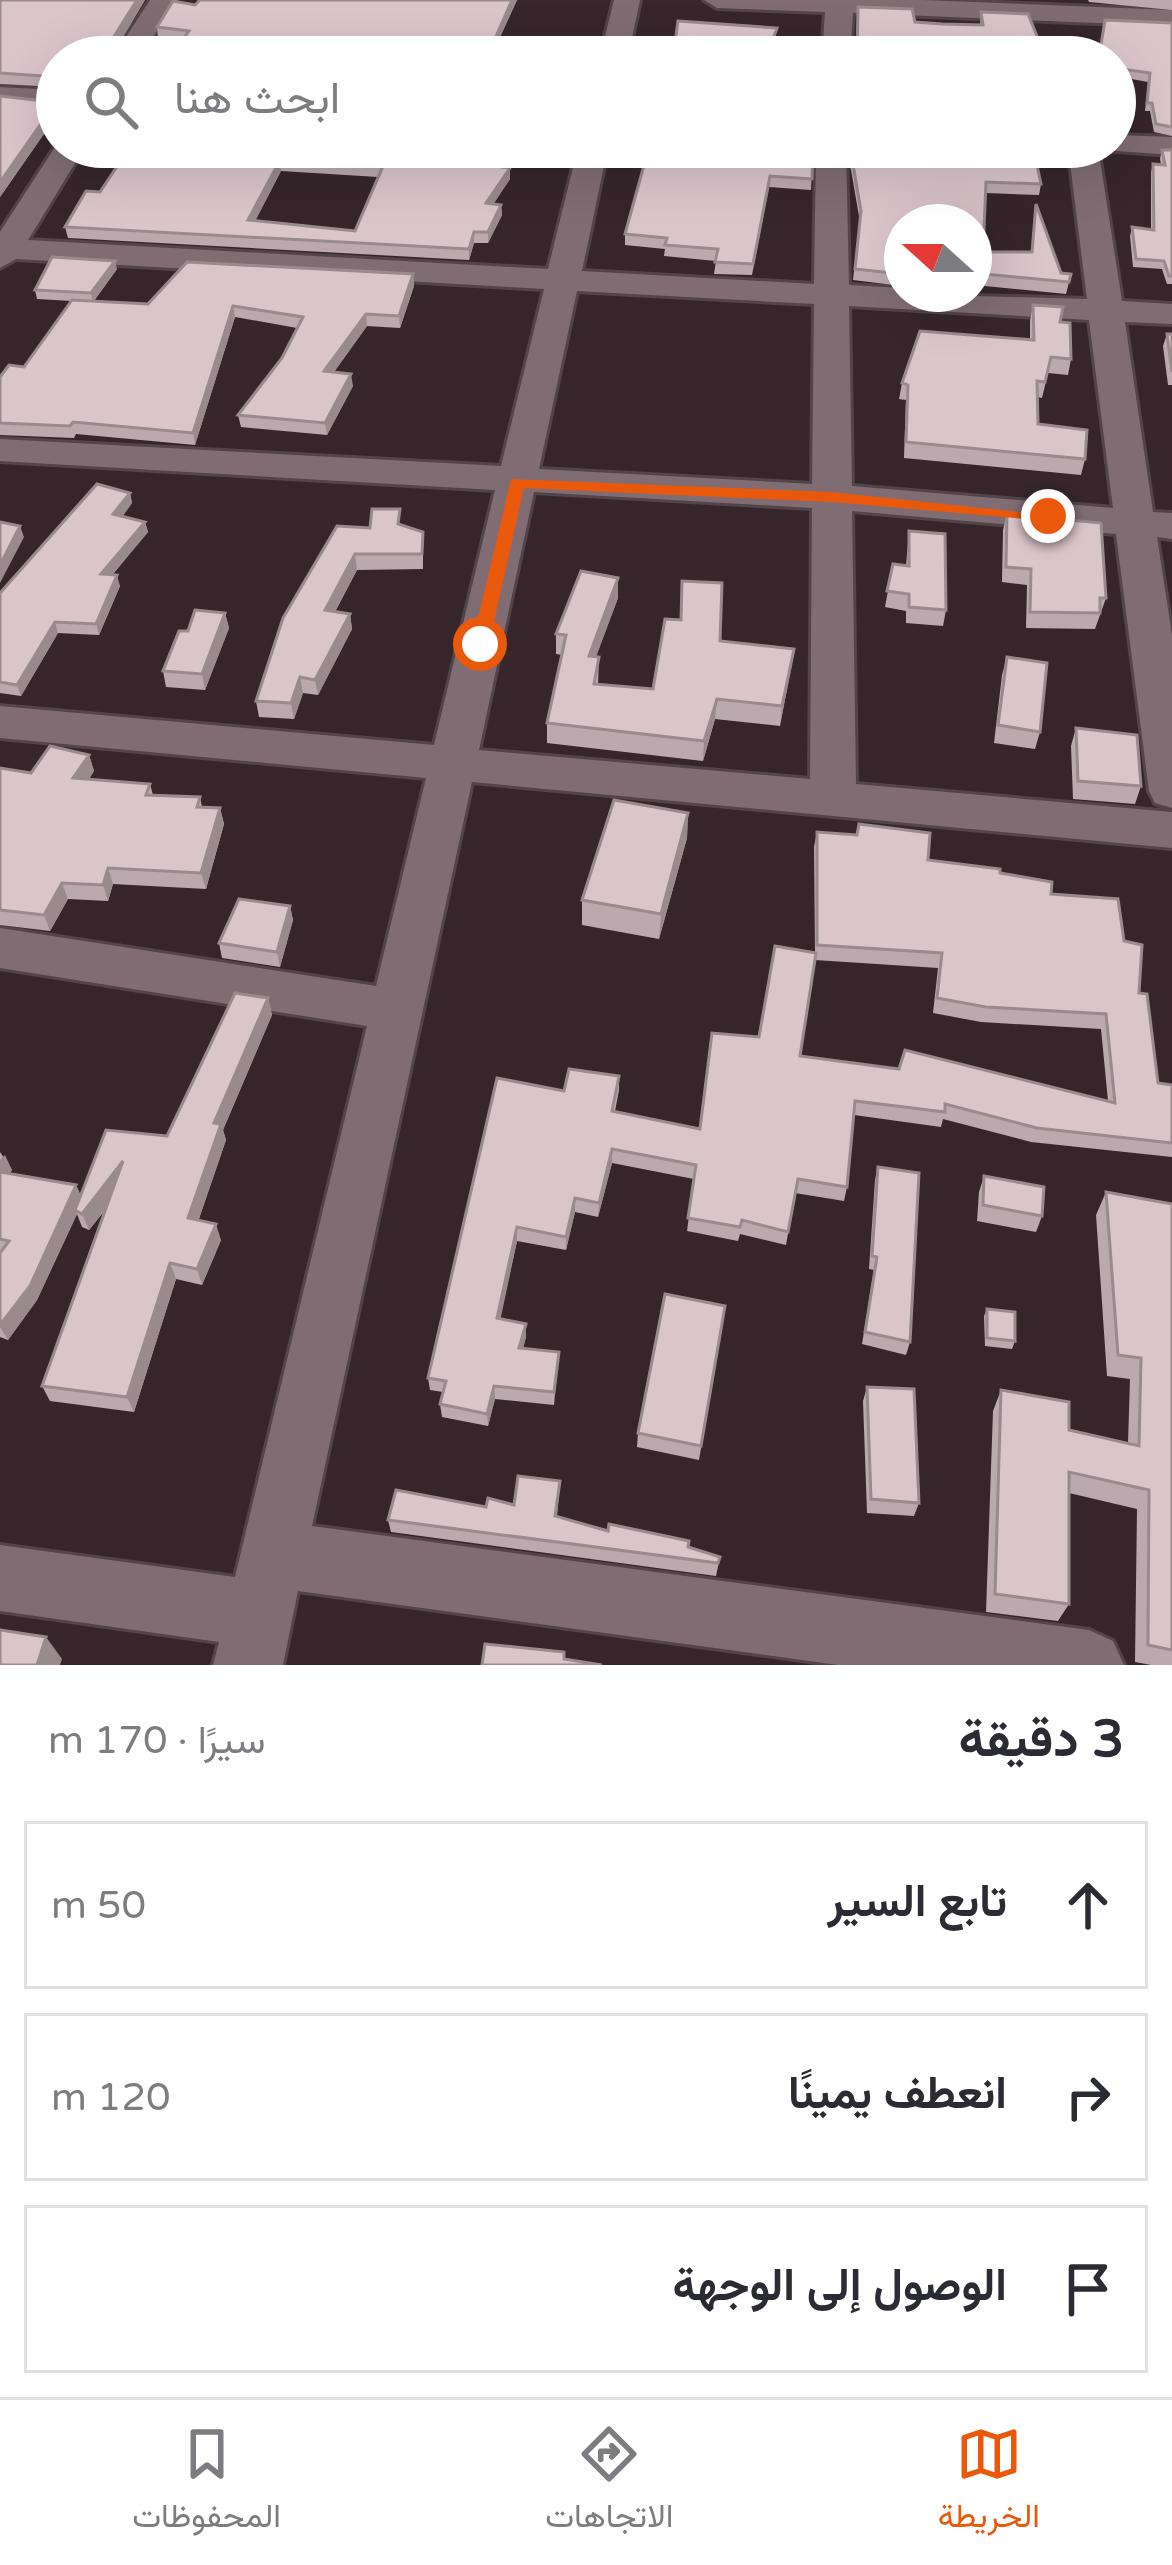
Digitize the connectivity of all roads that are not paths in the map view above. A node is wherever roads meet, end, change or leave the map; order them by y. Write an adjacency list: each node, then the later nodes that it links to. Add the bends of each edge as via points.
1 (164, 0): 7 (street)
2 (626, 0): 8 (street)
3 (717, 0): 4 (street)
4 (840, 3): 5 (street); 9 (street)
5 (1065, 16): 6 (street)
6 (1172, 18)
7 (141, 36)
8 (618, 36)
9 (838, 36)
10 (0, 96): 11 (street)
11 (36, 98)
12 (1136, 145): 13 (street)
13 (1172, 146)
14 (56, 168): 18 (street)
15 (588, 168): 19 (street)
16 (831, 168): 20 (street)
17 (1086, 168): 21 (street)
18 (2, 252): 19 (street)
19 (564, 278): 20 (street); 24 (street)
20 (832, 294): 21 (street); 25 (street)
21 (1106, 311): 22 (street); 26 (street)
22 (1172, 314)
23 (0, 450): 24 (street)
24 (517, 482): 25 (street); 28 (street)
25 (832, 497): 26 (street); 30 (street)
26 (1154, 525): 29 (street)
27 (0, 722): 28 (street)
28 (453, 766): 30 (street); 33 (street)
29 (1172, 791)
30 (833, 800): 31 (street)
31 (1172, 830)
32 (0, 948): 33 (street)
33 (397, 1010): 35 (street)
34 (0, 1579): 35 (street)
35 (260, 1611): 36 (street)
36 (1089, 1665)

